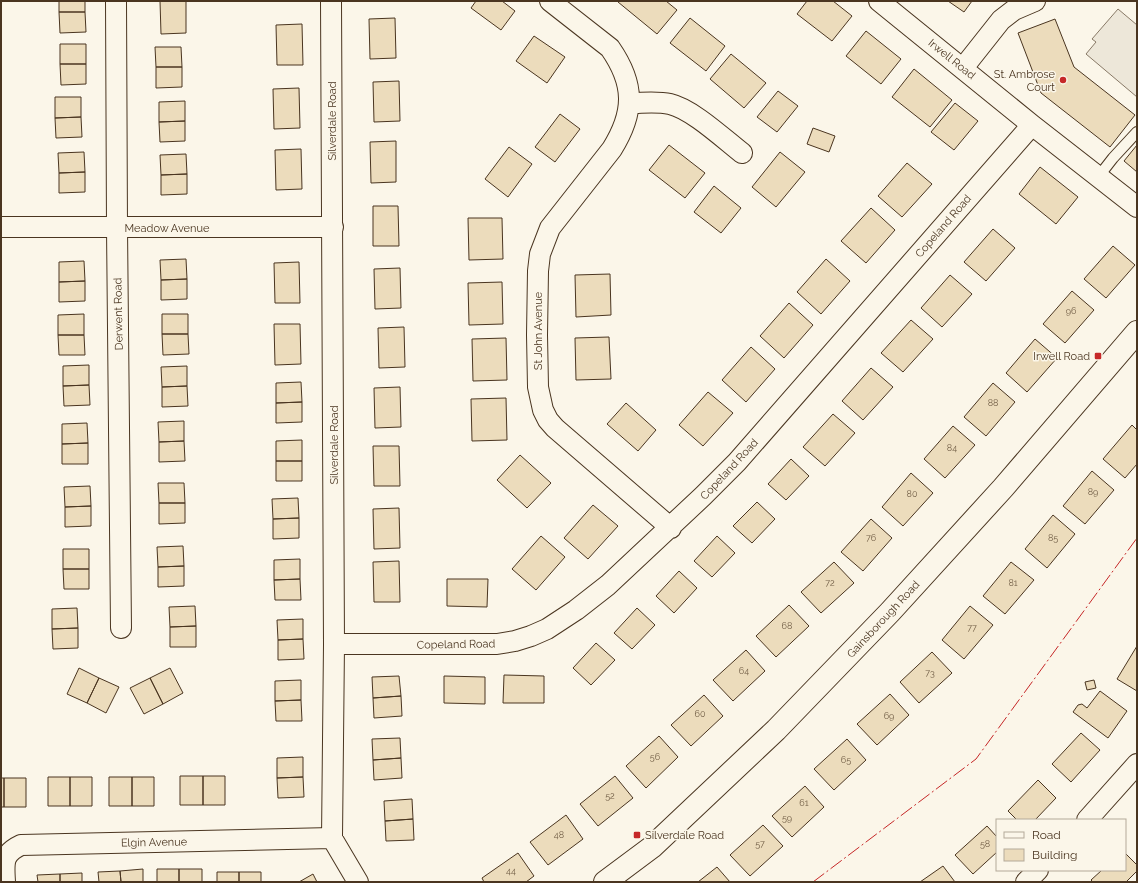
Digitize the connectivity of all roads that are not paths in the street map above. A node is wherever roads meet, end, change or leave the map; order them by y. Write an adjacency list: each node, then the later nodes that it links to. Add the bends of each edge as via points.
1 (116, 1): 15 (street, Derwent Road)
2 (331, 1): 14 (street, Silverdale Road)
3 (550, 1): 7 (street, St John Avenue, via 610,48 621,67)
4 (879, 1): 6 (street, Irwell Road)
5 (1035, 1): 6 (street, via 1014,10 1001,20)
6 (963, 68): 8 (street, Irwell Road)
7 (630, 103): 10 (street, via 655,102 681,107 692,114 719,146); 17 (street, St John Avenue, via 624,126 615,143 550,228 540,254 538,388 543,410 555,428)
8 (1032, 125): 11 (street, Irwell Road); 17 (street, Copeland Road, via 737,462)
9 (1137, 132): 11 (lane)
10 (742, 153)
11 (1099, 176): 12 (street, Irwell Road)
12 (1137, 207)
13 (1, 227): 15 (street, Meadow Avenue)
14 (333, 227): 15 (street, Meadow Avenue); 19 (street, Silverdale Road)
15 (117, 228): 18 (street, Derwent Road)
16 (1137, 332): 26 (street, Gainsborough Road, via 1003,488 890,612 776,730 658,842)
17 (671, 528): 19 (street, Copeland Road, via 576,610 531,636 497,644)
18 (121, 628)
19 (334, 644): 22 (street, Silverdale Road)
20 (1137, 764): 21 (street)
21 (1088, 819)
22 (332, 838): 24 (street, Elgin Avenue, via 21,846 7,856 4,865); 25 (street)
23 (1037, 871): 27 (street)
24 (5, 882)
25 (358, 882)
26 (605, 882)
27 (1026, 882)

